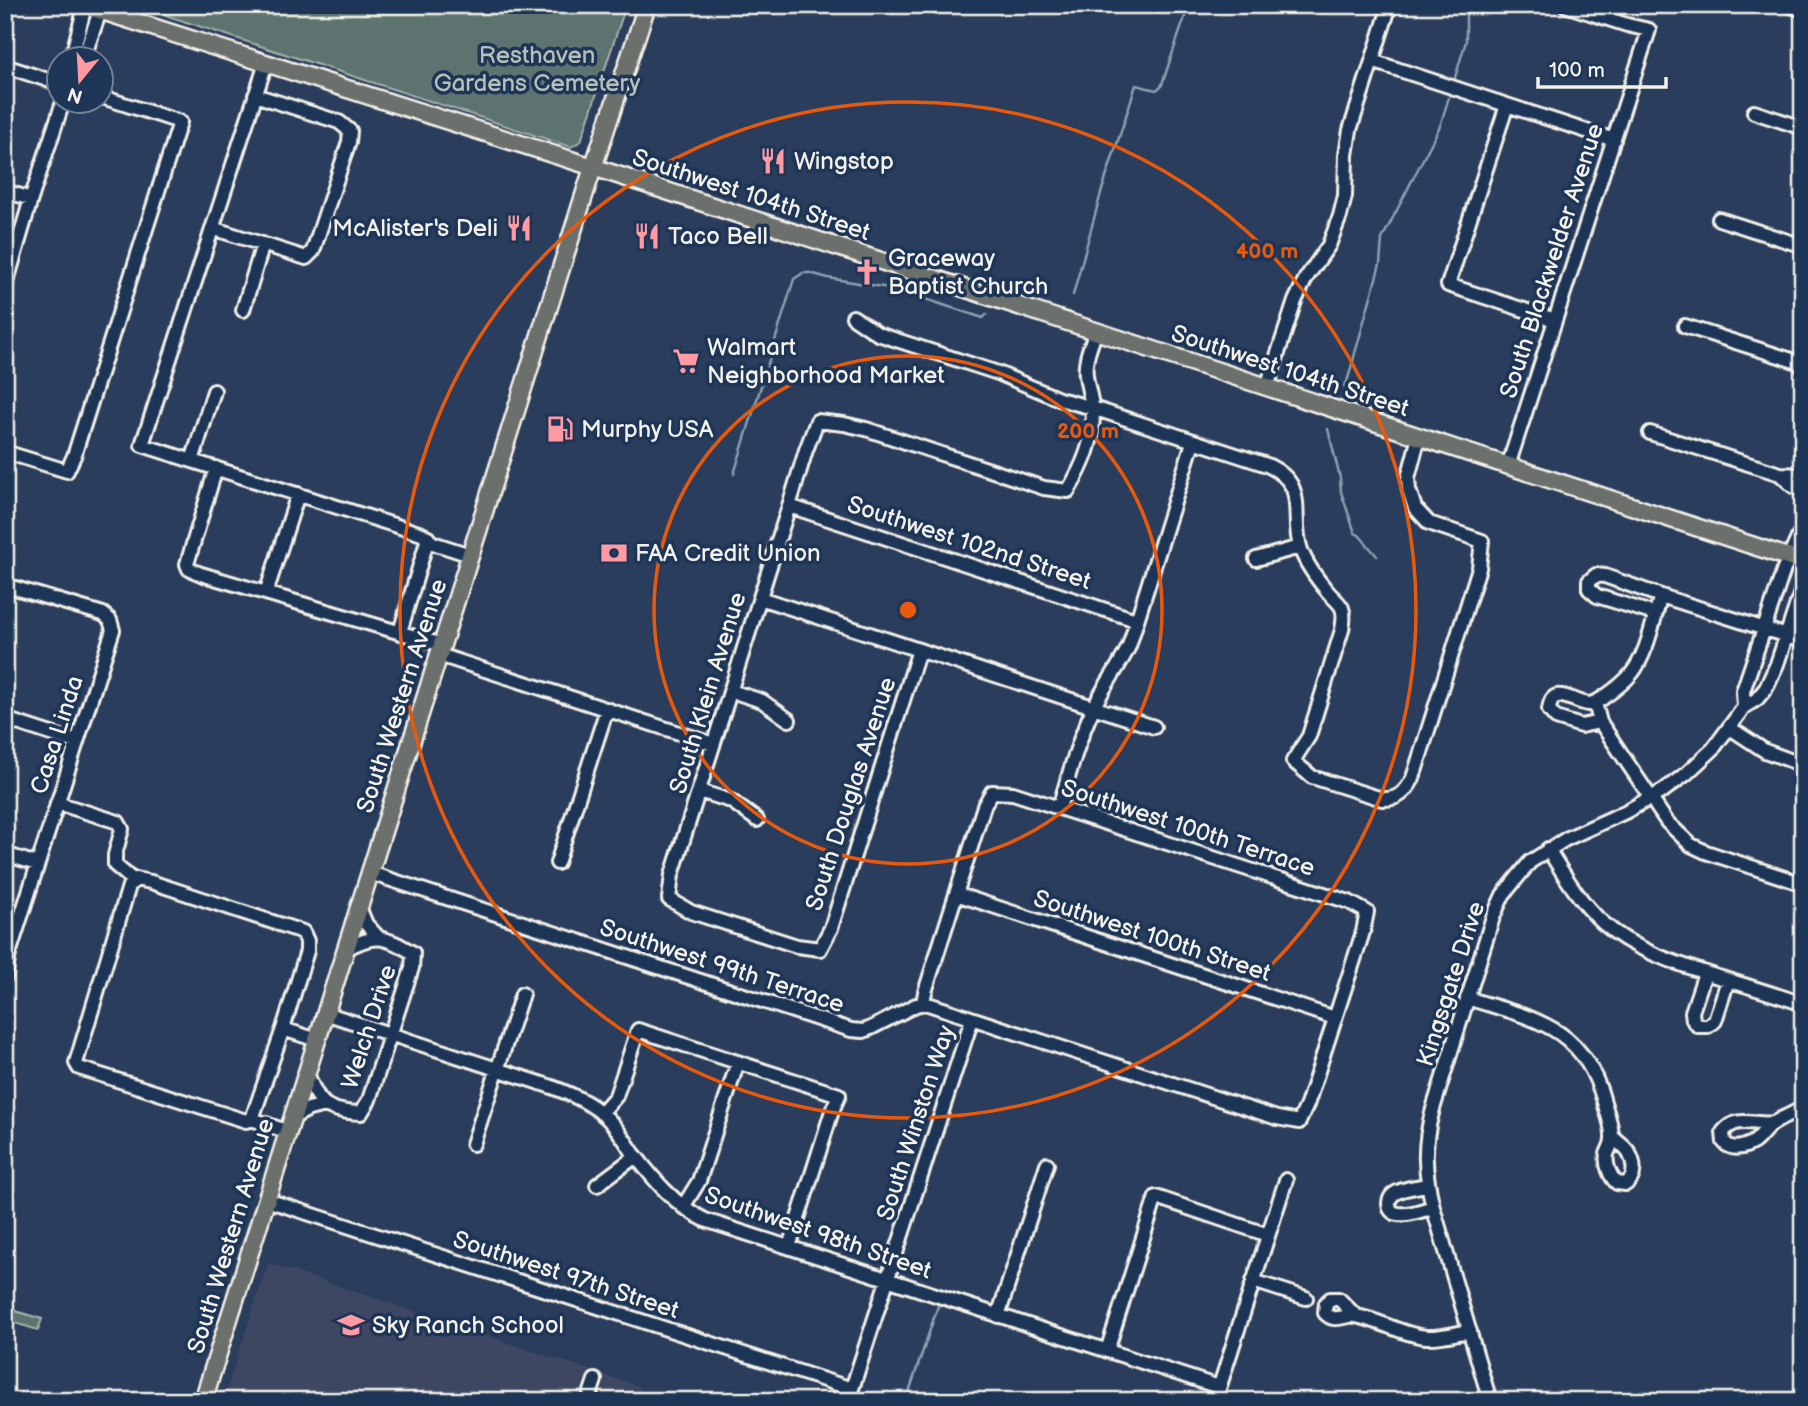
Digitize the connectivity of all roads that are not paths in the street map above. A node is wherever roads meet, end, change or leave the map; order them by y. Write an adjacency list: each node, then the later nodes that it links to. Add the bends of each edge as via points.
1 (647, 5): 20 (main road, South Western Avenue)
2 (1390, 5): 9 (street)
3 (1565, 5): 19 (street, South Blackwelder Avenue, via 1649,30)
4 (1789, 5): 6 (street)
5 (90, 7): 7 (street); 8 (street); 10 (main road, Southwest 104th Street)
6 (1803, 10)
7 (76, 46)
8 (85, 46)
9 (1371, 61): 15 (street); 34 (street, via 1349,130 1340,216 1329,245 1295,301)
10 (266, 63): 13 (street); 20 (main road, Southwest 104th Street)
11 (5, 66): 12 (street)
12 (46, 79)
13 (255, 95): 24 (street); 25 (street, via 339,122 350,131 313,251 306,258)
14 (116, 101): 40 (street, via 180,122 67,471)
15 (1507, 105): 19 (street); 30 (street, via 1448,285)
16 (1754, 112): 18 (street)
17 (59, 116): 22 (street)
18 (1803, 128)
19 (1614, 139): 30 (street, South Blackwelder Avenue)
20 (593, 167): 32 (main road, Southwest 104th Street); 52 (main road, South Western Avenue)
21 (5, 191): 22 (street)
22 (31, 199): 27 (street)
23 (1719, 219): 26 (street)
24 (212, 228): 25 (street); 41 (street, via 142,445)
25 (263, 244): 28 (street)
26 (1803, 246)
27 (5, 288)
28 (243, 310)
29 (853, 317): 36 (street, via 877,334)
30 (1555, 320): 42 (street, South Blackwelder Avenue)
31 (1685, 326): 33 (street)
32 (1096, 331): 34 (main road, Southwest 104th Street); 36 (street, via 1086,370)
33 (1801, 364)
34 (1267, 387): 38 (main road, Southwest 104th Street)
35 (214, 391): 41 (street)
36 (1093, 408): 39 (street); 48 (street, South Klein Avenue, via 1089,446 1068,491 1044,488 859,427 817,421)
37 (1650, 433): 44 (street)
38 (1419, 437): 42 (main road, Southwest 104th Street); 51 (street, via 1408,478 1415,508 1429,523 1482,541 1479,568 1417,768 1410,785 1397,797 1377,798 1312,777 1293,761 1309,736 1343,623 1341,607)
39 (1193, 442): 51 (street, via 1267,466 1287,478 1296,498); 61 (street)
40 (5, 453)
41 (192, 461): 43 (street)
42 (1508, 466): 54 (main road, Southwest 104th Street)
43 (216, 468): 47 (street); 57 (street, via 187,564 201,574)
44 (1780, 474): 45 (street); 46 (street)
45 (1803, 475)
46 (1803, 491)
47 (298, 494): 50 (street); 57 (street)
48 (789, 506): 59 (street, South Klein Avenue); 61 (street, Southwest 102nd Street)
49 (1803, 527): 54 (street, Kingsgate Drive)
50 (428, 538): 52 (street); 63 (street)
51 (1300, 547): 53 (street)
52 (470, 555): 66 (main road, South Western Avenue)
53 (1256, 559)
54 (1796, 560): 62 (street, Kingsgate Drive)
55 (5, 585): 78 (street, Casa Linda, via 103,614 113,626)
56 (1803, 586): 64 (street, Kingsgate Drive)
57 (266, 593): 63 (street)
58 (1661, 596): 60 (street); 60 (street, via 1600,575 1590,581 1589,589 1597,596); 62 (street)
59 (760, 598): 67 (street); 68 (street, South Klein Avenue)
60 (1655, 614): 69 (street, via 1631,674)
61 (1136, 620): 70 (street, via 1125,655)
62 (1764, 628): 64 (street); 71 (street, Kingsgate Drive, via 1744,691)
63 (400, 632): 66 (street)
64 (1786, 636): 65 (street); 71 (street, Kingsgate Drive, via 1766,688)
65 (1803, 641)
66 (440, 650): 72 (street); 91 (main road, South Western Avenue)
67 (919, 650): 70 (street); 95 (street, South Douglas Avenue, via 831,928 820,949 691,912)
68 (730, 691): 74 (street, via 762,701); 79 (street, South Klein Avenue)
69 (1595, 703): 75 (street); 75 (street, via 1558,696 1549,710 1556,718 1581,726)
70 (1093, 707): 76 (street); 85 (street)
71 (1744, 707): 77 (street, Kingsgate Drive)
72 (607, 709): 79 (street); 89 (street)
73 (5, 719): 78 (street)
74 (789, 720)
75 (1600, 722): 83 (street)
76 (1154, 727)
77 (1730, 728): 80 (street, via 1765,751); 83 (street, Kingsgate Drive, via 1695,767)
78 (76, 742): 84 (street, Casa Linda)
79 (713, 744): 81 (street, South Klein Avenue)
80 (1803, 765)
81 (699, 791): 86 (street, via 732,801); 95 (street, South Klein Avenue, via 672,875)
82 (992, 792): 85 (street, Southwest 100th Terrace, via 1013,793); 94 (street, South Winston Way)
83 (1650, 799): 87 (street, Kingsgate Drive); 93 (street, via 1691,845)
84 (58, 803): 90 (street, Casa Linda); 92 (street, via 118,822 122,829 115,865)
85 (1059, 808): 107 (street, Southwest 100th Terrace, via 1349,902 1367,912)
86 (757, 820)
87 (1548, 849): 99 (street, via 1574,890 1604,923 1643,949); 103 (street, Kingsgate Drive, via 1530,862 1503,895)
88 (5, 854): 90 (street)
89 (557, 863)
90 (37, 864): 100 (street, Casa Linda)
91 (370, 873): 96 (main road, South Western Avenue); 104 (street, Southwest 99th Terrace, via 852,1030 866,1030)
92 (134, 881): 109 (street, via 151,882 303,932 307,951); 118 (street, via 76,1063 79,1068 246,1121)
93 (1803, 884)
94 (956, 894): 104 (street, South Winston Way); 107 (street, Southwest 100th Street)
95 (669, 899)
96 (359, 907): 97 (street, Welch Drive); 98 (main road, South Western Avenue)
97 (379, 938): 98 (street, Welch Drive); 110 (street, Welch Drive, via 413,953)
98 (345, 949): 106 (main road, South Western Avenue)
99 (1705, 972): 101 (street); 101 (street, via 1692,1012 1698,1026 1709,1027 1714,1021)
100 (5, 976)
101 (1728, 980): 105 (street)
102 (522, 994): 113 (street)
103 (1467, 998): 121 (street, via 1536,1020 1567,1038 1596,1075); 127 (street, Kingsgate Drive, via 1427,1131)
104 (923, 1003): 108 (street)
105 (1803, 1004)
106 (326, 1013): 110 (street, Southwest 98th Street); 111 (main road, South Western Avenue)
107 (1335, 1018): 108 (street, via 1299,1122)
108 (972, 1019): 133 (street, South Winston Way)
109 (283, 1029): 111 (street); 118 (street)
110 (391, 1034): 113 (street, Southwest 98th Street); 115 (street, Welch Drive, via 361,1113)
111 (317, 1040): 114 (main road, South Western Avenue)
112 (738, 1062): 117 (street, via 638,1030 618,1090); 130 (street, via 699,1181); 132 (street, via 839,1095)
113 (498, 1070): 117 (street, Southwest 98th Street, via 570,1093); 122 (street)
114 (307, 1073): 115 (street, Welch Drive, via 313,1093); 120 (main road, South Western Avenue)
115 (325, 1105): 120 (street, Welch Drive, via 309,1109)
116 (1803, 1107): 119 (street)
117 (601, 1113): 123 (street, Southwest 98th Street)
118 (253, 1119): 120 (street)
119 (1773, 1123)
120 (290, 1125): 128 (main road, South Western Avenue)
121 (1612, 1136)
122 (473, 1144)
123 (636, 1156): 126 (street); 130 (street, Southwest 98th Street)
124 (1047, 1164): 136 (street)
125 (1286, 1180): 131 (street)
126 (597, 1185)
127 (1427, 1185): 129 (street, Kingsgate Drive); 129 (street, via 1395,1194 1390,1206 1401,1215)
128 (267, 1200): 142 (street, Southwest 97th Street); 143 (main road, South Western Avenue)
129 (1433, 1207): 138 (street, Kingsgate Drive)
130 (683, 1208): 132 (street, Southwest 98th Street, via 705,1220)
131 (1268, 1234): 134 (street); 139 (street, via 1156,1197)
132 (789, 1247): 133 (street, Southwest 98th Street)
133 (887, 1280): 136 (street, Southwest 98th Street); 142 (street, South Winston Way)
134 (1254, 1281): 135 (street); 141 (street)
135 (1306, 1298)
136 (998, 1315): 139 (street, Southwest 98th Street)
137 (1356, 1316): 138 (street, via 1422,1336)
138 (1470, 1331): 146 (street, Kingsgate Drive)
139 (1107, 1351): 141 (street, Southwest 98th Street)
140 (595, 1380): 144 (street)
141 (1219, 1387): 145 (street)
142 (850, 1395)
143 (204, 1401)
144 (588, 1401)
145 (1215, 1401)
146 (1490, 1401)

